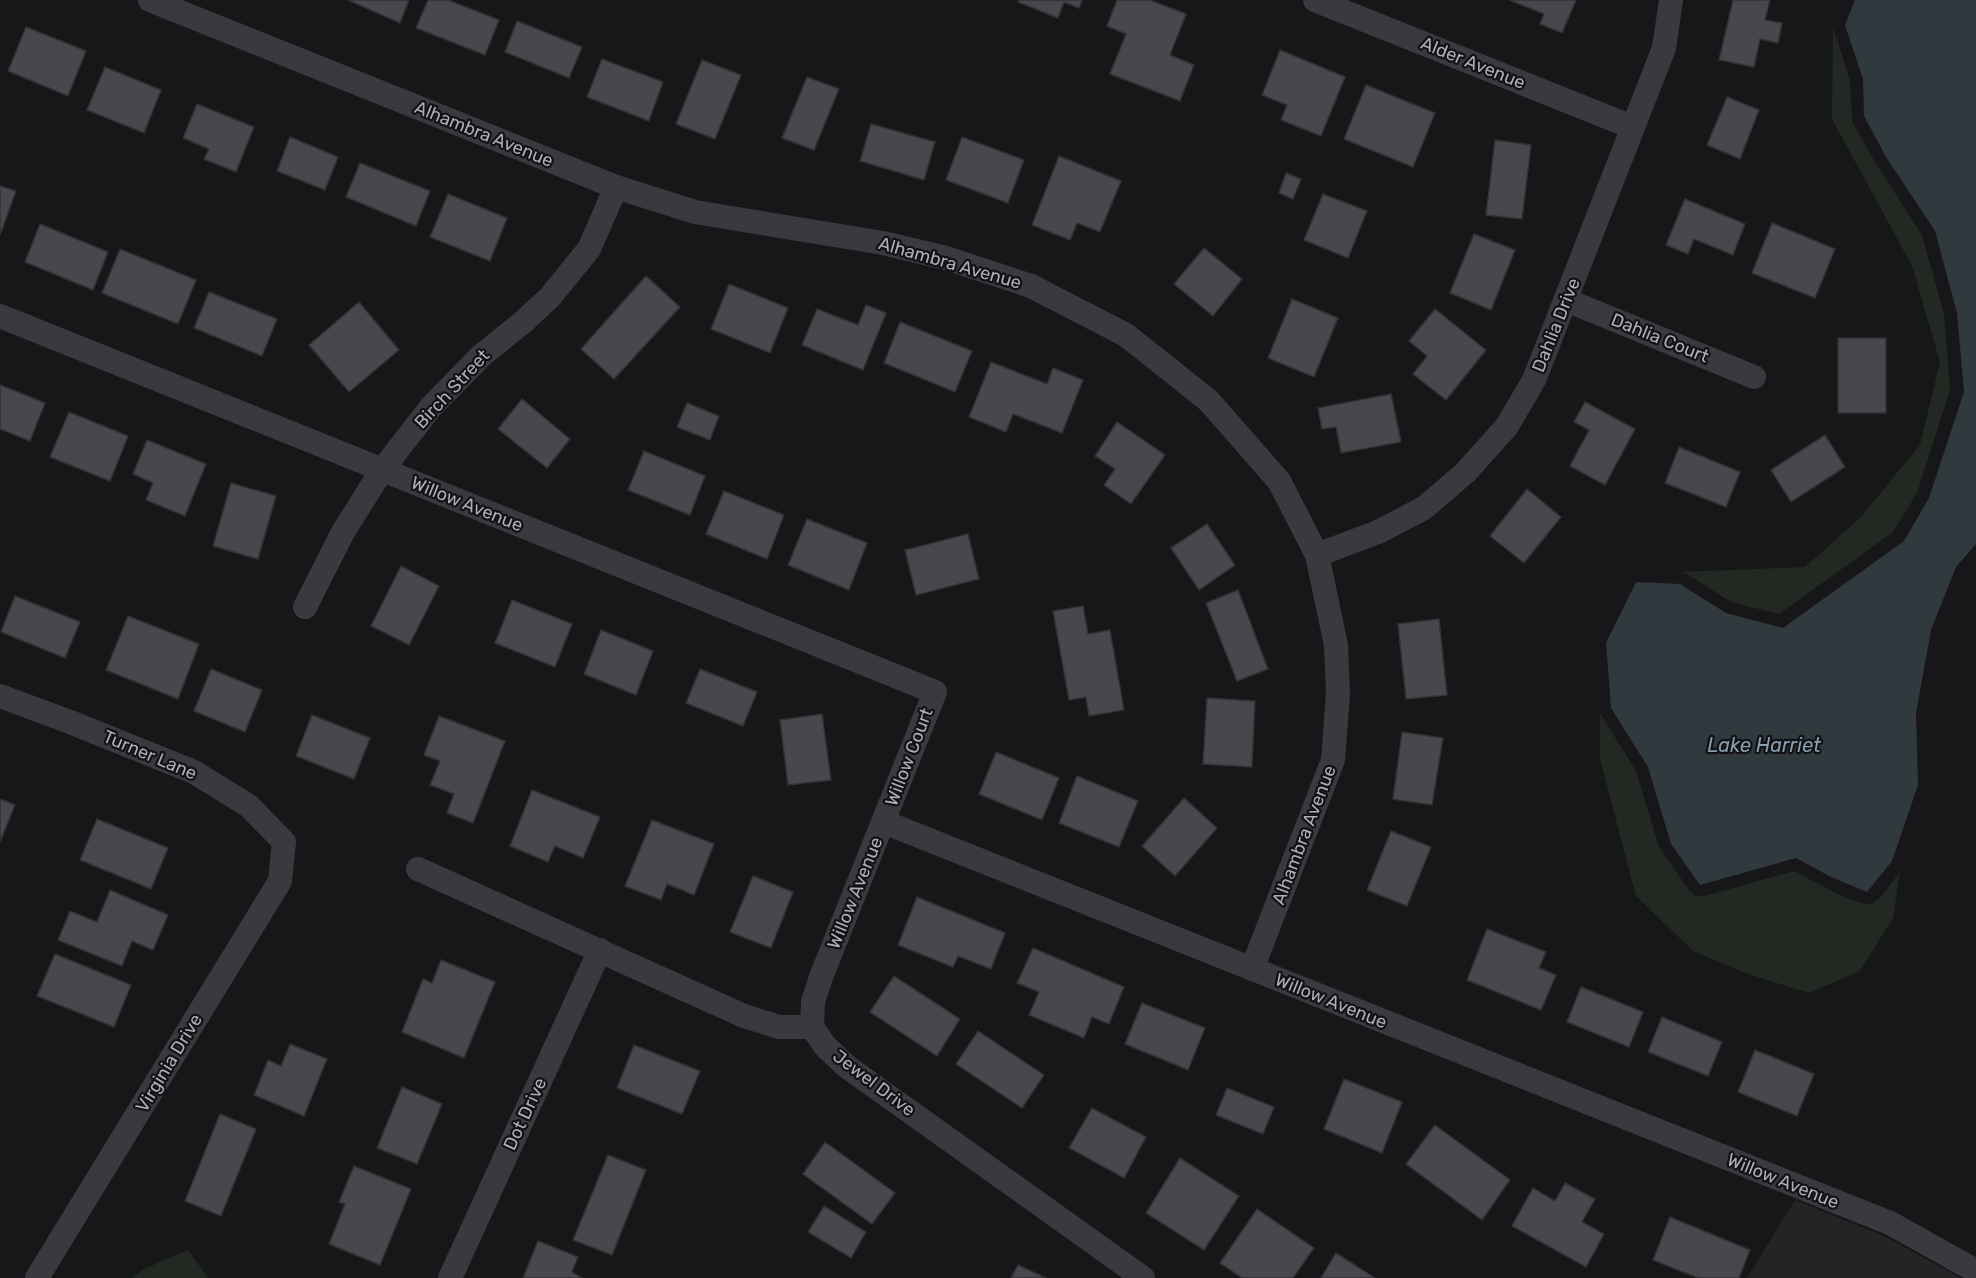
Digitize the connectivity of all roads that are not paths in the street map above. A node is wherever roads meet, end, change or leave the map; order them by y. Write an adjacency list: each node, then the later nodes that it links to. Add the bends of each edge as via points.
1 (150, 0): 5 (street, Alhambra Avenue)
2 (1315, 0): 4 (street, Alder Avenue)
3 (1671, 0): 4 (street, Dahlia Drive, via 1664,48)
4 (1632, 127): 6 (street, Dahlia Drive)
5 (616, 187): 9 (street, Birch Street, via 589,249 550,297 482,355 431,407); 10 (street, Alhambra Avenue, via 694,212 883,243 946,258 1031,286 1081,311 1126,335 1209,401 1279,481)
6 (1566, 300): 8 (street, Dahlia Court); 10 (street, Dahlia Drive, via 1534,380 1507,426 1466,472 1424,508 1378,532)
7 (0, 316): 9 (street, Willow Avenue)
8 (1754, 377)
9 (382, 470): 11 (street, Birch Street, via 343,532); 12 (street, Willow Avenue)
10 (1317, 555): 18 (street, Alhambra Avenue, via 1336,645 1338,693 1333,760)
11 (305, 607)
12 (935, 692): 14 (street, Willow Court)
13 (0, 696): 15 (street, Turner Lane, via 194,772 249,806)
14 (884, 822): 18 (street, Willow Avenue); 19 (street, Willow Avenue, via 821,978 813,1002)
15 (284, 842): 21 (street, Virginia Drive, via 280,881)
16 (418, 869): 17 (street)
17 (600, 950): 19 (street, via 744,1016 778,1027); 22 (street, Dot Drive)
18 (1252, 969): 20 (street, Willow Avenue, via 1890,1223)
19 (812, 1027): 23 (street, Jewel Drive, via 846,1066)
20 (1976, 1271)
21 (37, 1278)
22 (450, 1278)
23 (1143, 1278)

